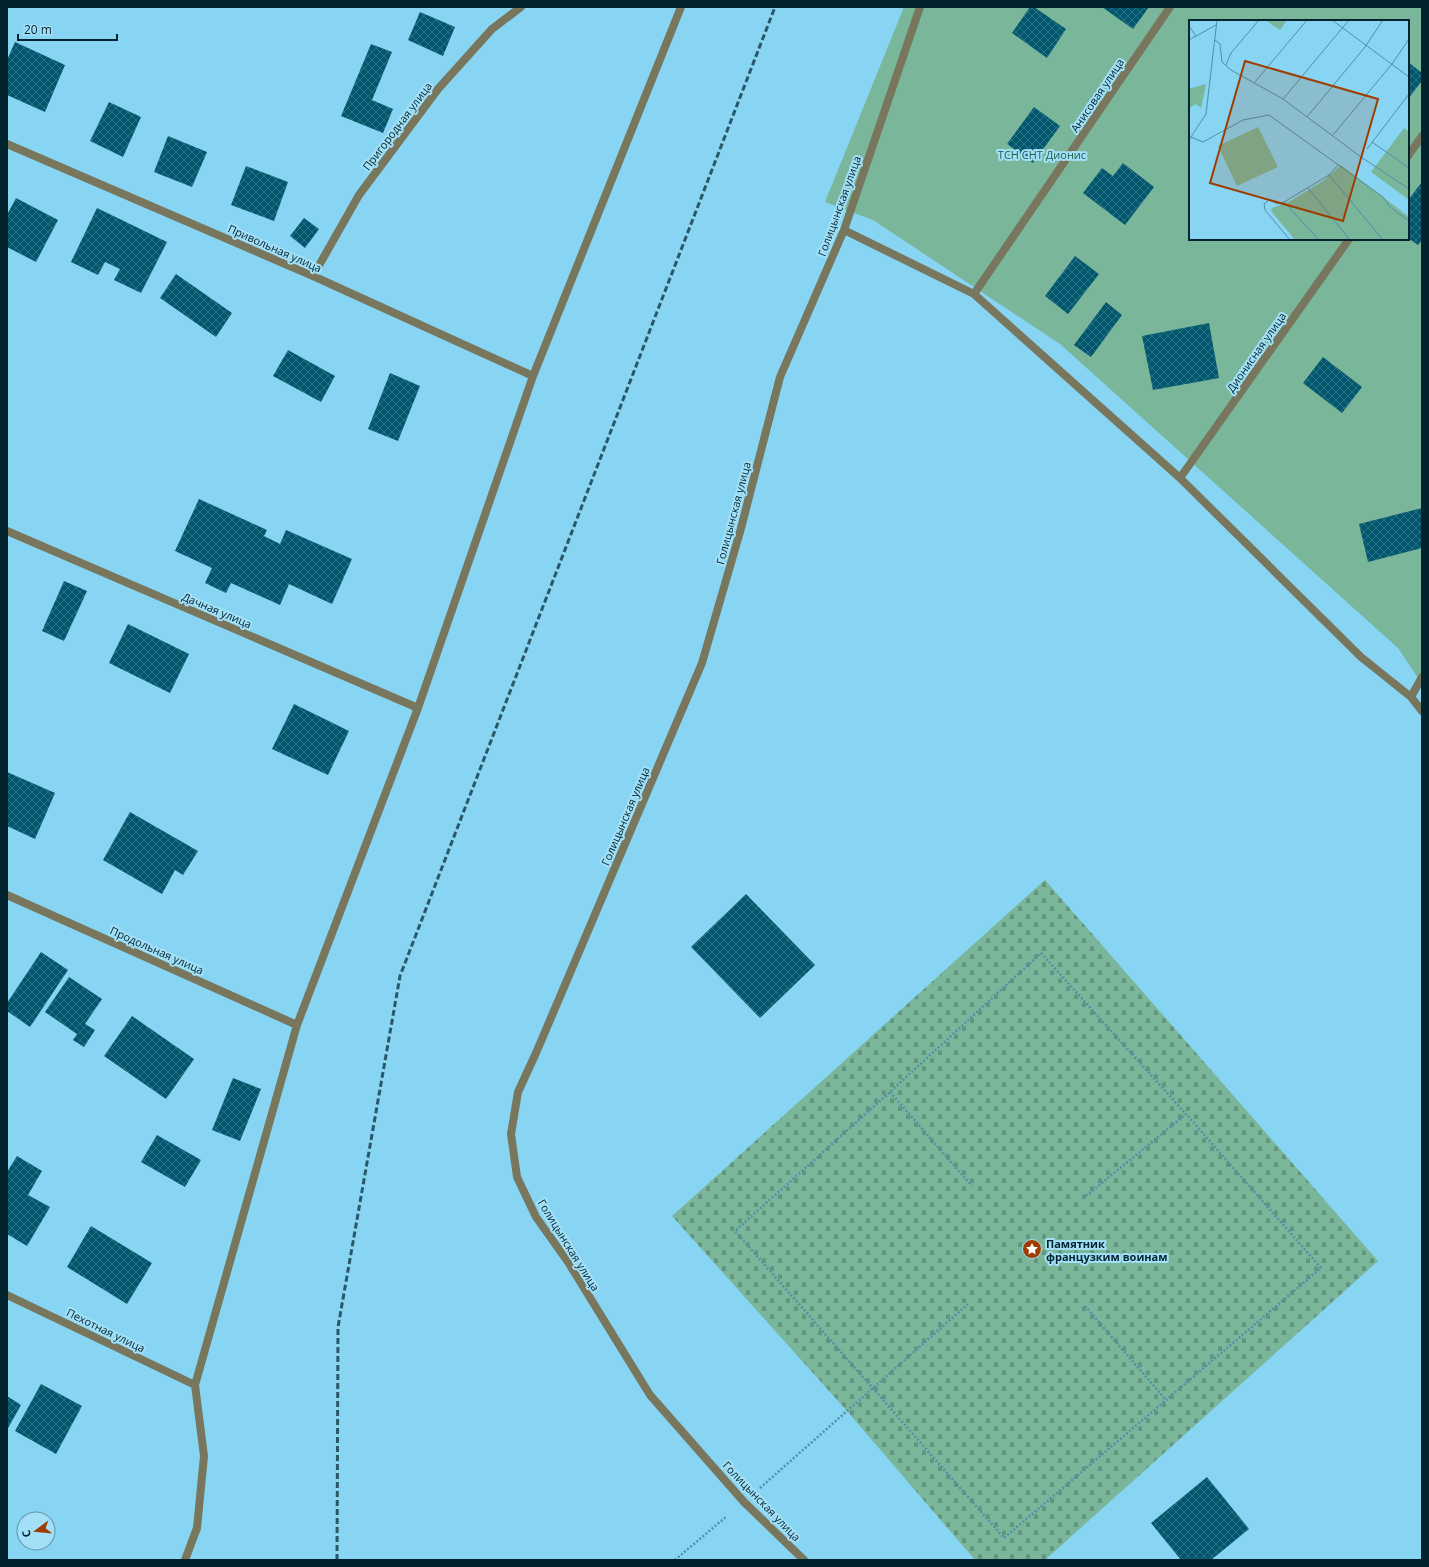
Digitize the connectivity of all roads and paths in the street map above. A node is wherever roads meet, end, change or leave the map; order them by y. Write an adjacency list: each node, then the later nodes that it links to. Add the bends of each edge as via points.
1 (521, 7): 10 (street, Пригородная улица, via 492,29 438,89 359,195)
2 (681, 7): 12 (street)
3 (920, 7): 8 (street, Голицынская улица)
4 (1170, 7): 11 (street, Анисовая улица)
5 (1422, 136): 7 (street)
6 (7, 144): 10 (street, Привольная улица)
7 (1409, 155)
8 (844, 230): 11 (street); 31 (street, Голицынская улица, via 780,377 740,532 702,663 518,1092 512,1134 518,1178 536,1217 568,1262 650,1395)
9 (1348, 240): 13 (street, Дионисная улица)
10 (313, 276): 12 (street, Привольная улица)
11 (974, 294): 13 (street)
12 (533, 376): 17 (street)
13 (1180, 478): 16 (street, via 1361,657)
14 (7, 531): 17 (street, Дачная улица)
15 (1422, 677): 16 (street)
16 (1411, 697): 18 (street)
17 (418, 708): 20 (street)
18 (1422, 711)
19 (7, 895): 20 (street, Продольная улица)
20 (298, 1025): 28 (street)
21 (890, 1092): 22 (path, via 1041,953); 23 (path); 29 (path, via 735,1231)
22 (1186, 1114): 24 (path); 30 (path, via 1321,1268)
23 (972, 1186)
24 (1086, 1196)
25 (7, 1295): 28 (street, Пехотная улица)
26 (968, 1304): 29 (path)
27 (1085, 1306): 30 (path)
28 (195, 1384): 32 (street, via 204,1456 197,1528)
29 (873, 1389): 30 (path, via 1004,1538); 31 (path)
30 (1166, 1400)
31 (744, 1502): 33 (path); 34 (street, Голицынская улица)
32 (184, 1560)
33 (676, 1560)
34 (804, 1560)

